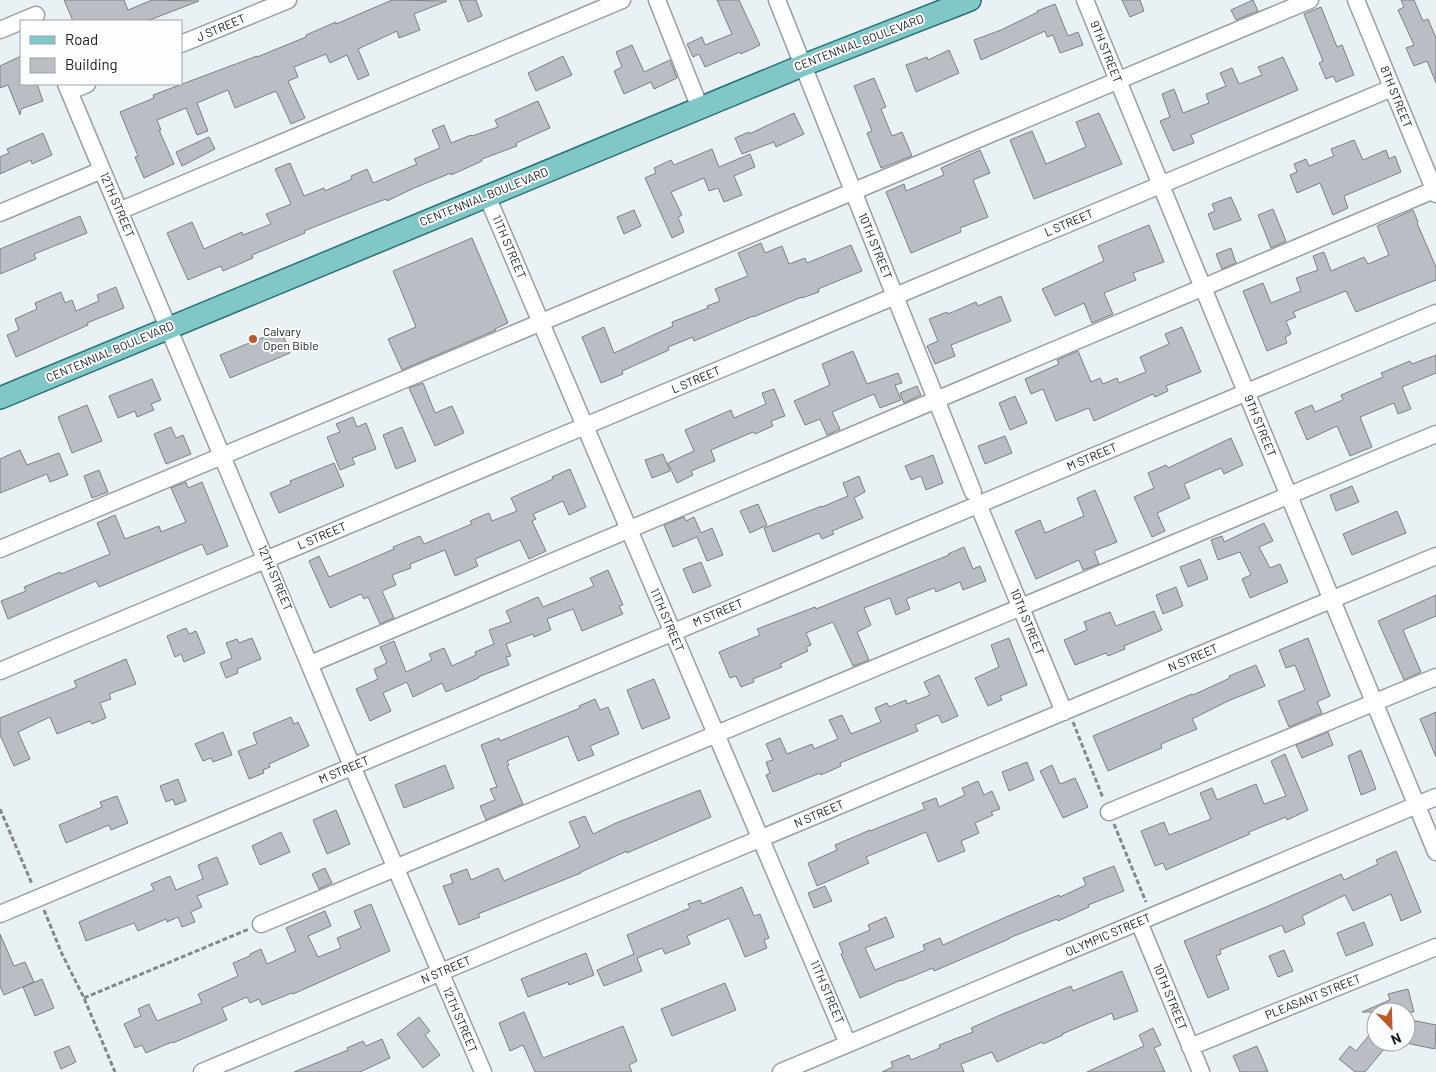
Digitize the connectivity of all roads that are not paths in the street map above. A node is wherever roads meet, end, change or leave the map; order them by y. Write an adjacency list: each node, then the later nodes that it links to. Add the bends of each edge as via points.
1 (288, 0): 11 (street, J STREET)
2 (622, 0): 23 (street)
3 (657, 0): 17 (street)
4 (777, 0): 12 (street, 10TH STREET)
5 (970, 0): 12 (main road, CENTENNIAL BOULEVARD)
6 (1085, 0): 13 (street, 9TH STREET)
7 (1310, 0): 13 (street)
8 (1356, 0): 16 (street, 8TH STREET)
9 (35, 12): 10 (street)
10 (0, 30)
11 (182, 44)
12 (804, 65): 17 (main road, CENTENNIAL BOULEVARD); 20 (street, 10TH STREET)
13 (1118, 81): 19 (street, 9TH STREET); 20 (street)
14 (81, 85): 15 (street)
15 (68, 87): 18 (street, 12TH STREET)
16 (1392, 88): 19 (street, L STREET); 21 (street, 8TH STREET)
17 (700, 108): 22 (main road, CENTENNIAL BOULEVARD)
18 (102, 170): 23 (street, 12TH STREET); 24 (street)
19 (1161, 185): 25 (street, 9TH STREET); 26 (street, L STREET)
20 (853, 192): 26 (street, 10TH STREET); 28 (street)
21 (1435, 192): 25 (street)
22 (487, 196): 28 (street, 11TH STREET); 29 (main road, CENTENNIAL BOULEVARD)
23 (119, 211): 29 (street, 12TH STREET)
24 (0, 213)
25 (1203, 287): 30 (street, 9TH STREET); 32 (street)
26 (895, 296): 32 (street, 10TH STREET); 33 (street, L STREET)
27 (1436, 313): 30 (street, M STREET)
28 (541, 323): 33 (street, 11TH STREET); 35 (street)
29 (169, 327): 31 (main road, CENTENNIAL BOULEVARD); 35 (street, 12TH STREET)
30 (1246, 392): 36 (street, 9TH STREET); 37 (street, M STREET)
31 (0, 398)
32 (937, 400): 37 (street, 10TH STREET); 38 (street)
33 (586, 426): 38 (street, 11TH STREET); 41 (street, L STREET)
34 (1436, 434): 36 (street)
35 (223, 456): 39 (street); 41 (street, 12TH STREET)
36 (1287, 496): 42 (street, 9TH STREET); 43 (street)
37 (976, 498): 43 (street, 10TH STREET); 44 (street, M STREET)
38 (628, 530): 44 (street, 11TH STREET); 45 (street)
39 (0, 550)
40 (1436, 556): 42 (street, N STREET)
41 (267, 559): 45 (street, 12TH STREET); 46 (street, L STREET)
42 (1331, 600): 48 (street, 9TH STREET); 49 (street, N STREET)
43 (1021, 607): 49 (street, 10TH STREET); 50 (street)
44 (672, 632): 50 (street, 11TH STREET); 51 (street, M STREET)
45 (310, 664): 51 (street, 12TH STREET)
46 (0, 671)
47 (1436, 677): 48 (street)
48 (1374, 703): 53 (street, 9TH STREET); 54 (street)
49 (1064, 712): 55 (street, N STREET)
50 (717, 734): 55 (street, 11TH STREET); 57 (street)
51 (352, 766): 57 (street, 12TH STREET); 58 (street, M STREET)
52 (1436, 797): 53 (street, OLYMPIC STREET)
53 (1416, 805): 56 (street, 9TH STREET); 59 (street, OLYMPIC STREET)
54 (1109, 812)
55 (761, 838): 62 (street, N STREET); 63 (street, 11TH STREET)
56 (1436, 852)
57 (396, 868): 60 (street); 62 (street, 12TH STREET)
58 (0, 914)
59 (1139, 922): 63 (street, OLYMPIC STREET); 64 (street, 10TH STREET)
60 (261, 924)
61 (1436, 948): 64 (street, PLEASANT STREET)
62 (440, 973): 65 (street, N STREET); 66 (street, 12TH STREET)
63 (848, 1044): 67 (street, OLYMPIC STREET)
64 (1190, 1047): 68 (street, 10TH STREET)
65 (202, 1072)
66 (483, 1072)
67 (780, 1072)
68 (1201, 1072)

